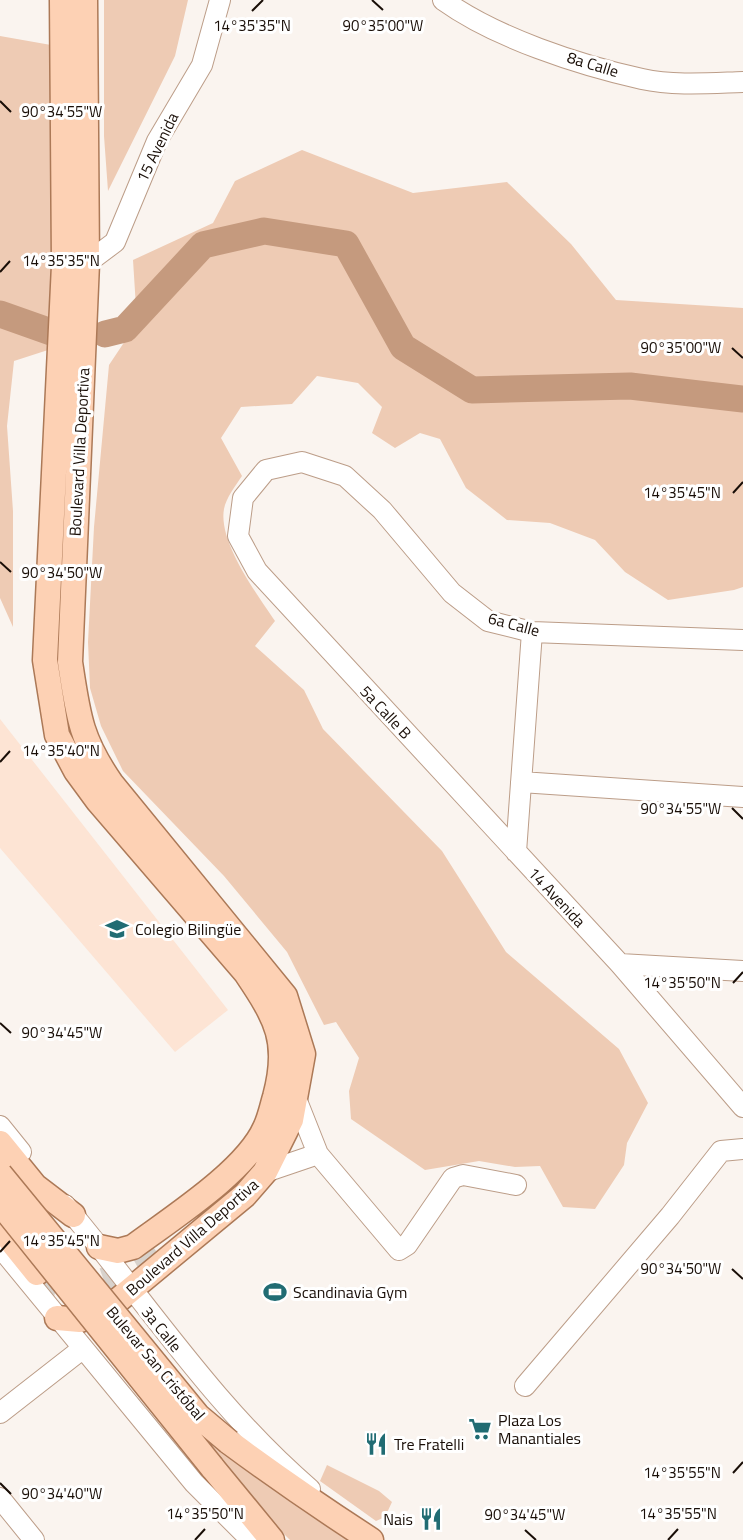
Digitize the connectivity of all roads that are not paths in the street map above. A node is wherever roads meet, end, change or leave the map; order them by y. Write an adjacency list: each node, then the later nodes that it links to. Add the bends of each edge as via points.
1 (62, 0): 6 (main road, Boulevard Villa Deportiva)
2 (84, 0): 6 (main road, Boulevard Villa Deportiva)
3 (220, 0): 6 (street, 15 Avenida, via 202,65 157,141 115,242)
4 (448, 3): 5 (street, 8a Calle, via 526,44 644,79 706,84)
5 (743, 82)
6 (76, 264): 13 (main road, Boulevard Villa Deportiva, via 70,662 80,725 92,755 111,783)
7 (345, 476): 8 (street, 6a Calle, via 382,510 452,593 488,621); 12 (street, 5a Calle B, via 302,462 266,470 243,498 238,536 257,571)
8 (532, 632): 9 (street, 6a Calle); 10 (street, 14 Avenida)
9 (743, 640)
10 (521, 782): 11 (street); 12 (street, 14 Avenida)
11 (743, 796)
12 (516, 852): 14 (street, 14 Avenida)
13 (214, 922): 16 (main road, Boulevard Villa Deportiva, via 285,996 303,1054); 29 (main road, Boulevard Villa Deportiva, via 264,999 278,1031 283,1061 265,1129 224,1177 126,1251)
14 (620, 964): 15 (street); 17 (street, 14 Avenida)
15 (743, 971)
16 (297, 1101): 21 (street); 22 (main road, Boulevard Villa Deportiva, via 285,1138)
17 (743, 1107)
18 (0, 1126): 26 (street, 3a Calle)
19 (0, 1143): 26 (main road, via 35,1186)
20 (743, 1149): 36 (street, via 721,1151)
21 (318, 1154): 22 (street); 24 (street, via 399,1250 407,1245 453,1178 463,1175)
22 (270, 1164): 30 (main road); 32 (main road, Boulevard Villa Deportiva, via 245,1195)
23 (0, 1174): 40 (main road, Bulevar San Cristóbal, bridge, via 198,1416 308,1500)
24 (516, 1185)
25 (0, 1203): 43 (main road, Bulevar San Cristóbal, bridge)
26 (73, 1215): 29 (street, 3a Calle)
27 (0, 1227): 31 (main road)
28 (0, 1246): 33 (street)
29 (99, 1247): 32 (street, 3a Calle)
30 (160, 1250)
31 (37, 1272)
32 (132, 1291): 33 (main road, Boulevard Villa Deportiva, via 80,1320); 34 (street, 3a Calle)
33 (57, 1318): 35 (street)
34 (159, 1326): 37 (street, via 145,1333 124,1357); 40 (street, 3a Calle, via 237,1419)
35 (82, 1349): 37 (street); 38 (street)
36 (525, 1386)
37 (117, 1391): 42 (street, via 194,1483)
38 (0, 1413)
39 (0, 1498): 41 (street)
40 (340, 1517): 44 (main road, Bulevar San Cristóbal)
41 (34, 1540)
42 (251, 1540)
43 (272, 1540)
44 (371, 1540)

